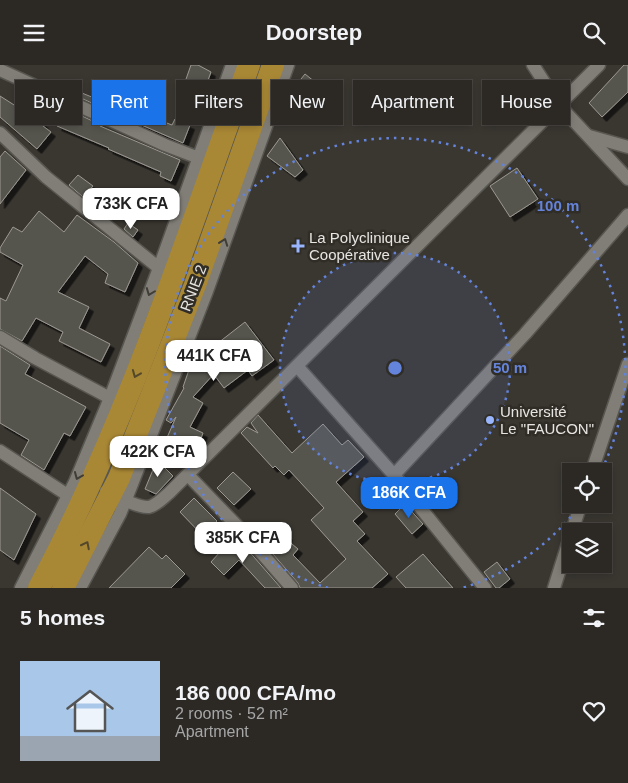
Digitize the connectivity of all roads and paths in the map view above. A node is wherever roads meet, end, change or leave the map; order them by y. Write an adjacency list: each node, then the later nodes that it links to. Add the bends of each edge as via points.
1 (232, 65): 15 (street)
2 (249, 65): 27 (highway, RNIE 2 / RNIE 2, one-way to 27, via 160,311)
3 (273, 65): 29 (highway, RNIE 2 / RNIE 2)
4 (288, 65): 29 (street, one-way to 4, via 207,291)
5 (532, 65): 8 (street)
6 (599, 65): 9 (street)
7 (0, 70): 15 (street)
8 (542, 80)
9 (570, 94)
10 (570, 116): 13 (street)
11 (539, 125): 21 (street)
12 (0, 133): 18 (street, via 46,177)
13 (589, 136): 14 (street); 16 (street)
14 (628, 147)
15 (200, 158): 18 (street)
16 (628, 179)
17 (628, 215): 26 (street)
18 (159, 268): 22 (street, one-way to 22)
19 (0, 337): 22 (street)
20 (628, 364): 24 (street)
21 (297, 366): 25 (street); 26 (street)
22 (110, 398): 28 (street, one-way to 28)
23 (0, 451): 28 (street)
24 (595, 463)
25 (188, 475): 29 (street, via 158,503 149,507); 35 (street)
26 (394, 475): 36 (street)
27 (91, 484): 29 (street); 32 (highway, RNIE 2 / RNIE 2)
28 (69, 496): 31 (street)
29 (119, 497): 33 (highway, RNIE 2 / RNIE 2, one-way to 29); 34 (street)
30 (562, 563): 37 (street)
31 (21, 588)
32 (39, 588)
33 (63, 588)
34 (80, 588)
35 (292, 588)
36 (486, 588)
37 (554, 588)

